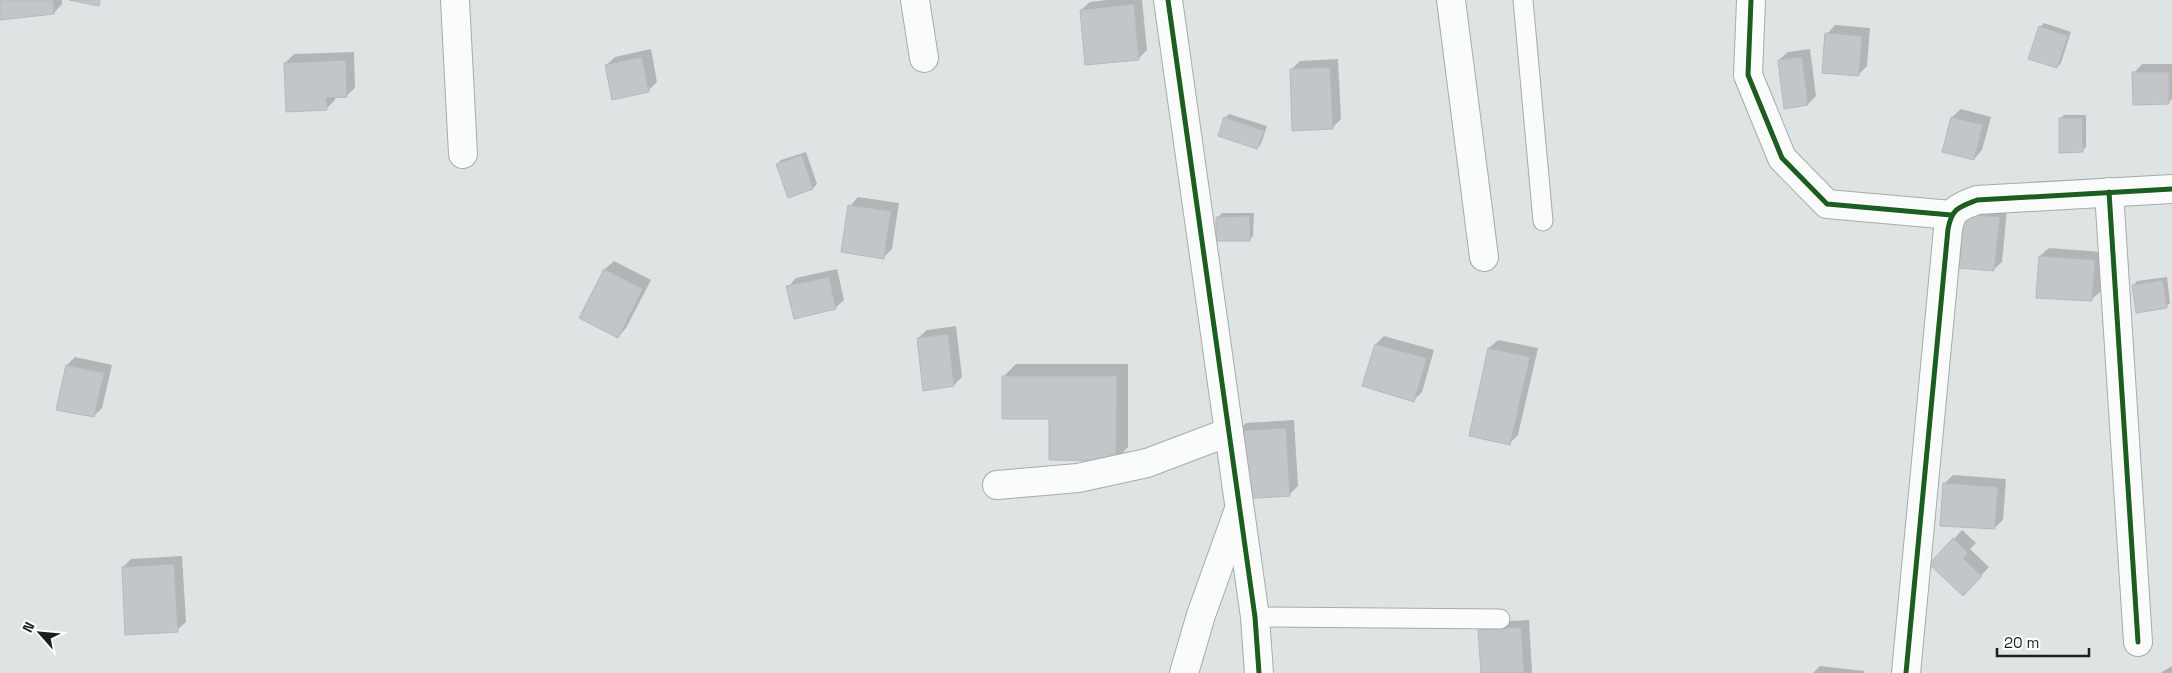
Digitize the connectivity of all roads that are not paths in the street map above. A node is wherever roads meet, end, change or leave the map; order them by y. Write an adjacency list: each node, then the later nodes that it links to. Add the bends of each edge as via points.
1 (455, 0): 8 (street)
2 (915, 0): 7 (street)
3 (1168, 0): 14 (street)
4 (1451, 0): 13 (street)
5 (1523, 0): 12 (lane)
6 (1751, 0): 11 (street, via 1748,75 1782,158 1826,204)
7 (924, 58)
8 (463, 154)
9 (2172, 190): 10 (street)
10 (2109, 192): 11 (street, via 1977,200 1960,206); 19 (street)
11 (1951, 215): 22 (street)
12 (1543, 221)
13 (1484, 257)
14 (1229, 432): 15 (street, via 1147,463 1078,478); 16 (street)
15 (997, 486)
16 (1240, 508): 17 (street); 20 (street, via 1201,615)
17 (1255, 617): 18 (lane); 21 (street)
18 (1500, 619)
19 (2138, 642)
20 (1184, 673)
21 (1259, 673)
22 (1906, 673)

